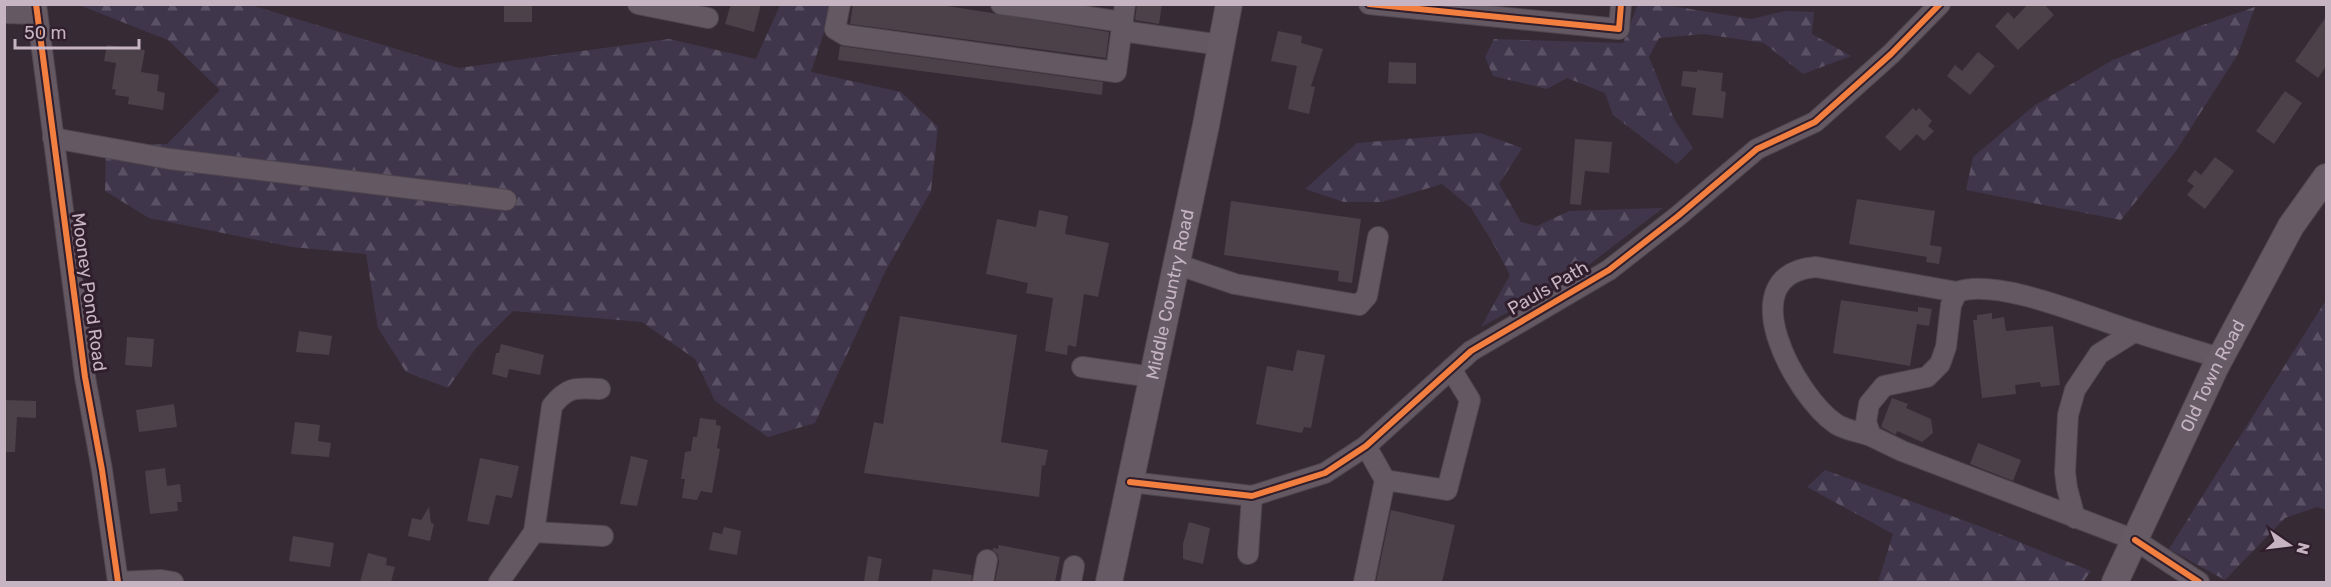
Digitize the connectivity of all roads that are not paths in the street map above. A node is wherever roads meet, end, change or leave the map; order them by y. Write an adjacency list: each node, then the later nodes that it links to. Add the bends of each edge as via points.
1 (638, 4): 11 (street)
2 (840, 4): 12 (street, via 835,29 845,35 1116,72)
3 (1001, 4): 12 (street)
4 (1228, 4): 13 (main road, Middle Country Road)
5 (1369, 4): 9 (street)
6 (1621, 4): 9 (street, via 1619,29)
7 (1940, 4): 23 (street, Pauls Path, via 1815,122 1758,149 1609,270 1471,351)
8 (36, 9): 10 (street); 14 (street, Mooney Pond Road)
9 (1480, 10)
10 (4, 13)
11 (708, 18)
12 (1123, 19): 13 (street)
13 (1221, 45): 18 (main road, Middle Country Road)
14 (52, 138): 16 (street, via 170,159); 37 (street, Mooney Pond Road)
15 (2326, 177): 21 (main road, Old Town Road, via 2291,226)
16 (506, 200)
17 (1378, 237): 18 (street, via 1367,296 1359,305 1235,284)
18 (1176, 264): 24 (main road, Middle Country Road)
19 (1957, 292): 20 (street, via 1967,288 2010,292); 26 (street, via 1940,364 1927,377 1884,386 1869,404 1866,422); 26 (street, via 1816,267 1790,272 1783,280 1772,307 1774,325 1794,377 1837,425)
20 (2134, 332): 21 (street); 31 (street, via 2099,354 2075,390 2068,415 2065,472)
21 (2220, 358): 34 (main road, Old Town Road)
22 (1083, 367): 24 (street)
23 (1451, 369): 27 (street, Pauls Path); 28 (street, via 1470,400 1447,490)
24 (1152, 377): 29 (main road, Middle Country Road)
25 (600, 389): 32 (street, via 569,389 552,406)
26 (1871, 436): 31 (street)
27 (1366, 446): 28 (street); 30 (street, Pauls Path, via 1325,473)
28 (1385, 480): 42 (street)
29 (1130, 482): 30 (street, Pauls Path); 41 (main road, Middle Country Road)
30 (1252, 496): 35 (street)
31 (2075, 518): 34 (street)
32 (534, 532): 33 (street); 39 (street)
33 (603, 536)
34 (2135, 540): 43 (main road, Old Town Road); 44 (street)
35 (1248, 554)
36 (987, 560): 40 (street)
37 (118, 582): 38 (street, Mooney Pond Road)
38 (173, 582)
39 (500, 582)
40 (983, 582)
41 (1109, 582)
42 (1364, 582)
43 (2115, 582)
44 (2199, 582)

